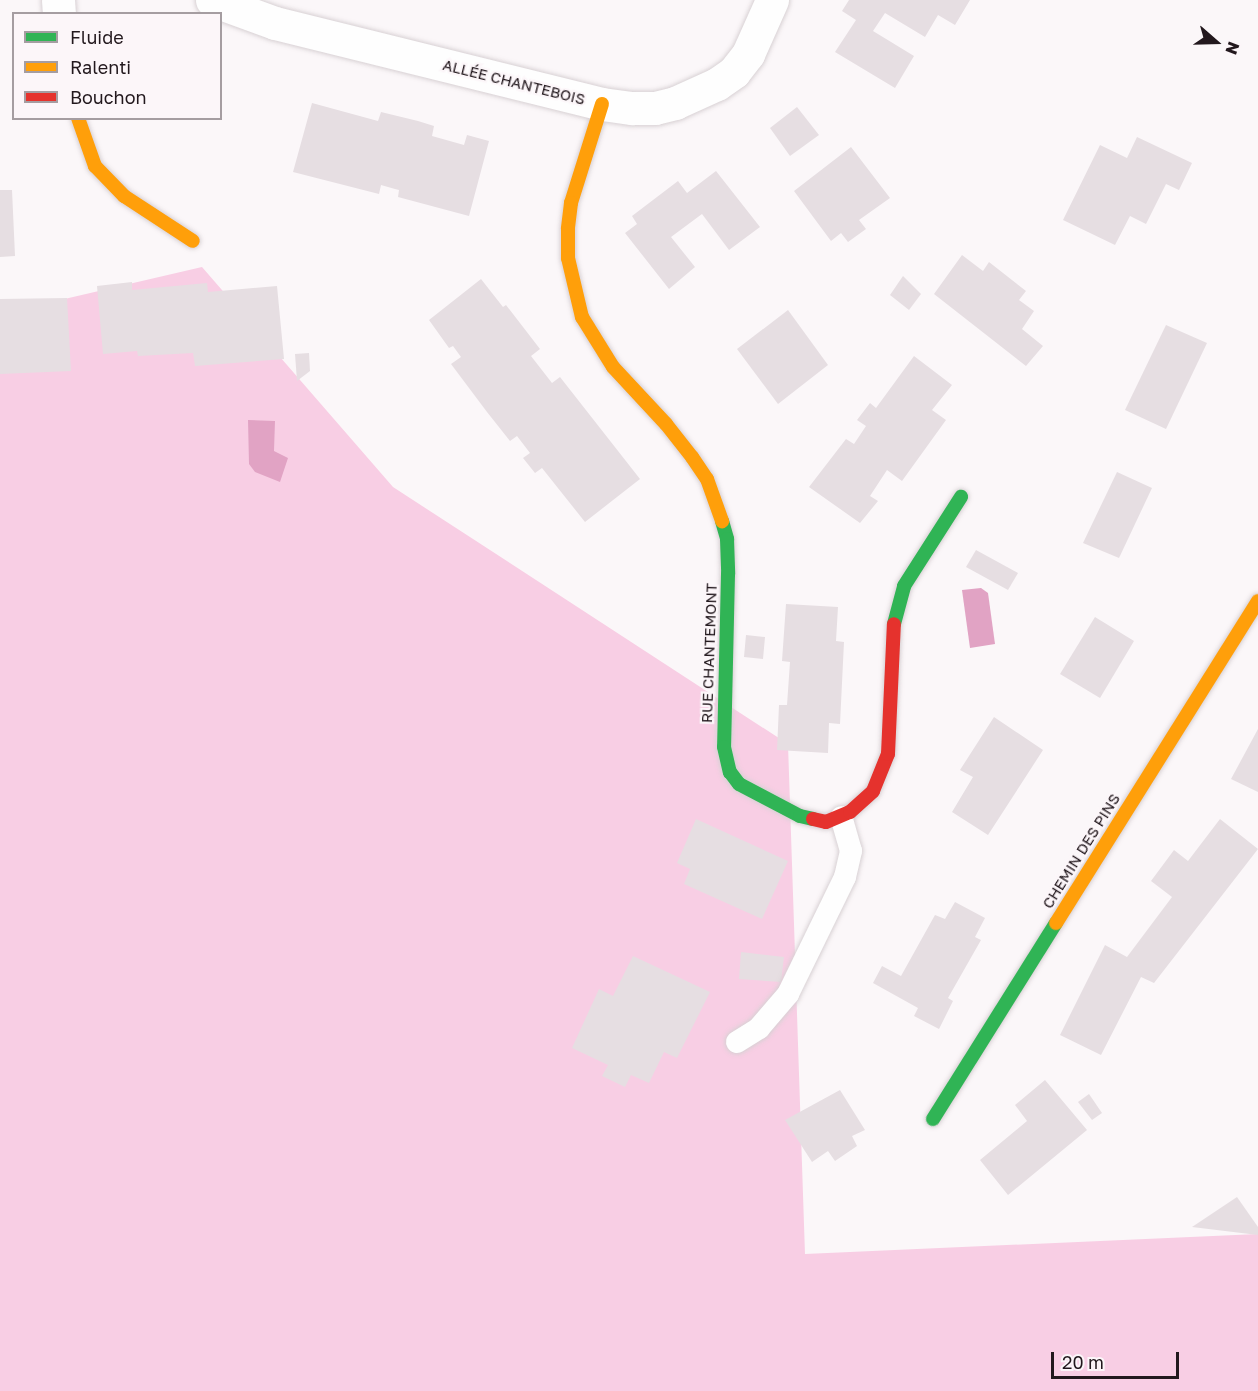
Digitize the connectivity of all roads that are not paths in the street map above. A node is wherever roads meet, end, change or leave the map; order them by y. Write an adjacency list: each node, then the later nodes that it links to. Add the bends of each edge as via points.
1 (212, 0): 3 (street, ALLÉE CHANTEBOIS, via 275,23)
2 (772, 0): 3 (street, ALLÉE CHANTEBOIS, via 748,54 734,72 717,84 655,108)
3 (602, 104): 8 (street, RUE CHANTEMONT, via 571,203 568,258 582,317 595,339 613,367 692,457 717,501 728,550 723,717 730,772 756,796 800,816 826,822)
4 (79, 120): 5 (street, via 95,166 124,196)
5 (193, 242)
6 (961, 497): 8 (street, via 921,556 898,605 891,641 891,736 882,774 862,804)
7 (1258, 601): 10 (street, CHEMIN DES PINS)
8 (841, 817): 9 (lane, via 851,851 845,877 788,994 759,1028)
9 (737, 1042)
10 (933, 1119)

